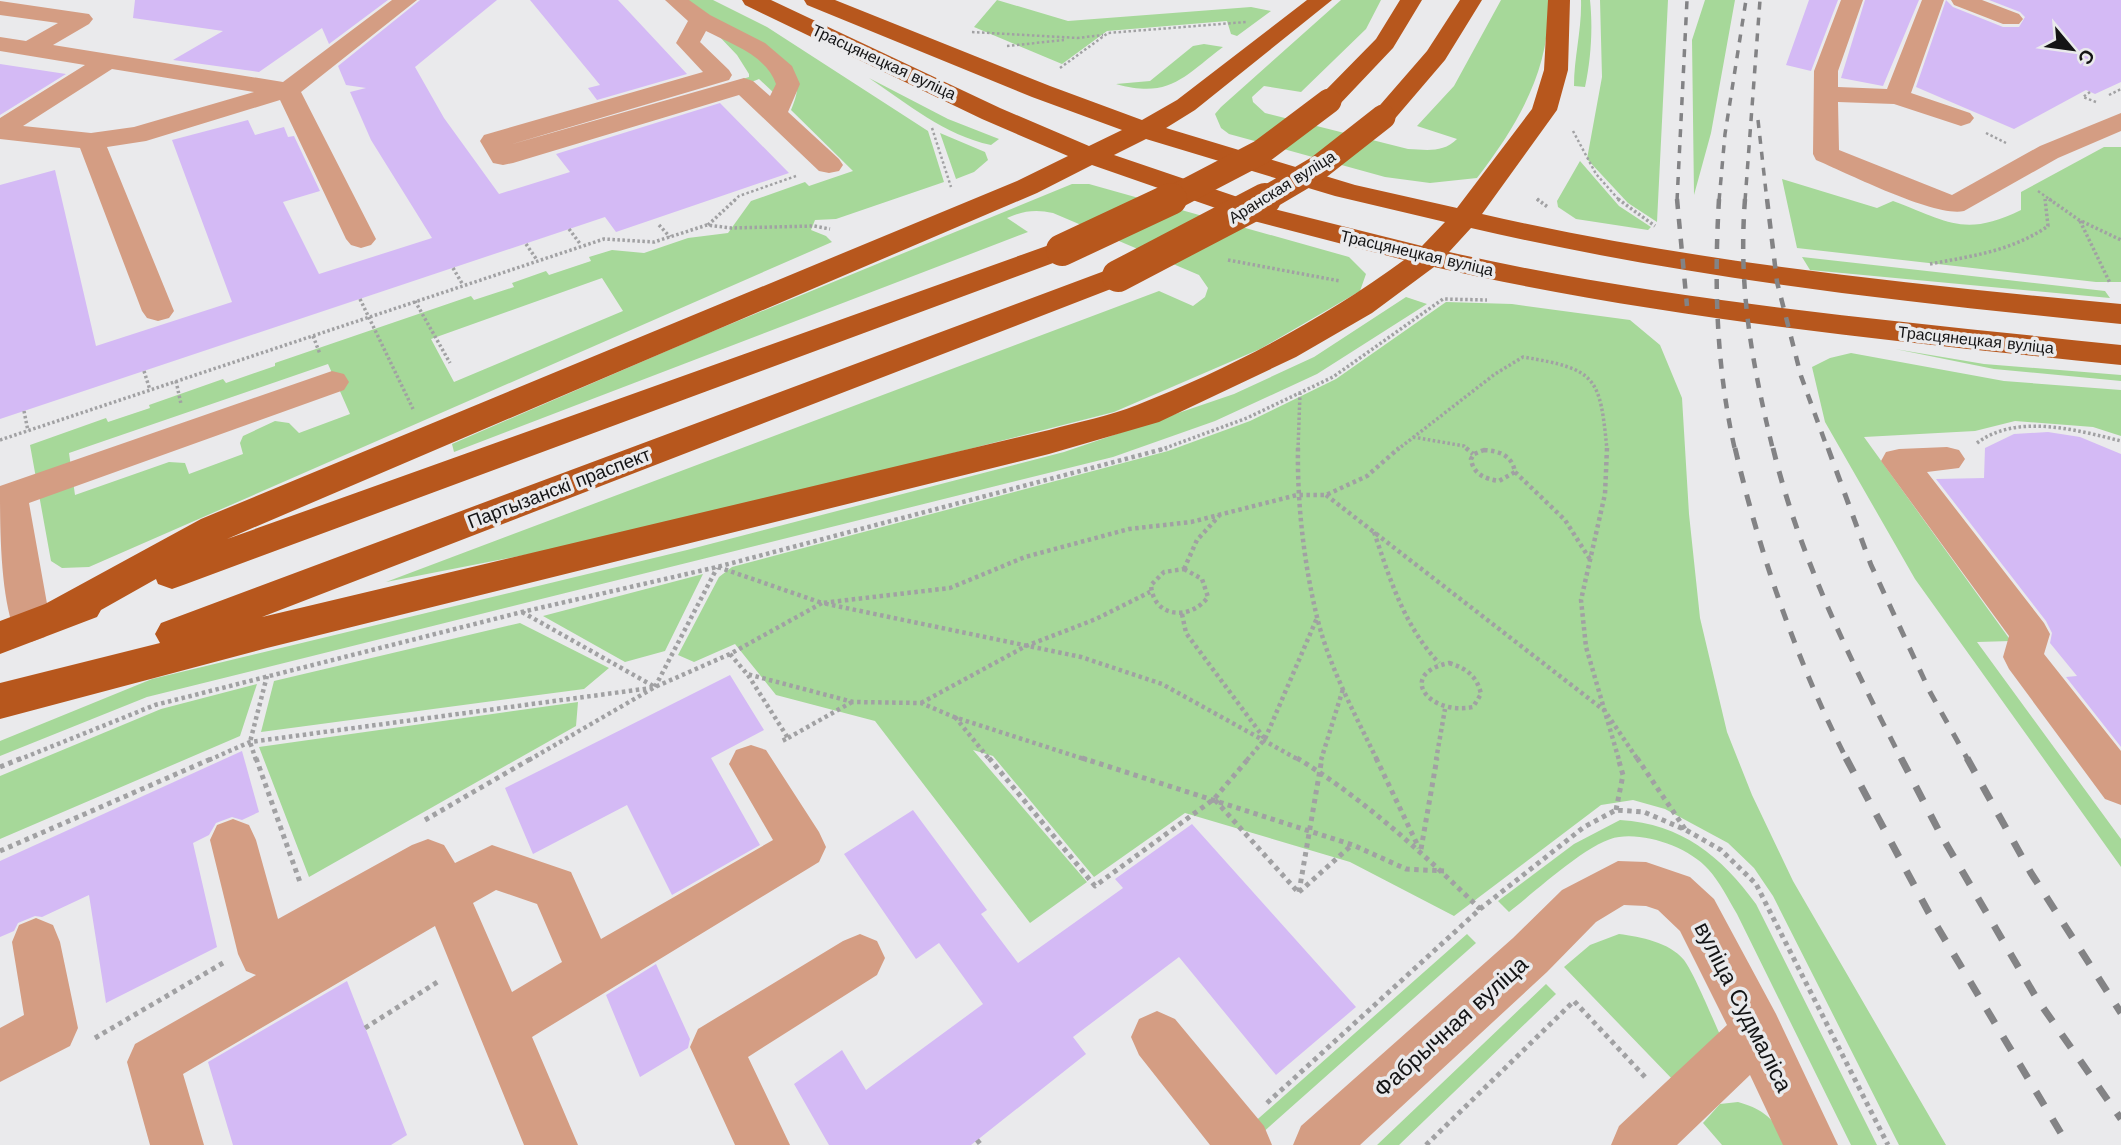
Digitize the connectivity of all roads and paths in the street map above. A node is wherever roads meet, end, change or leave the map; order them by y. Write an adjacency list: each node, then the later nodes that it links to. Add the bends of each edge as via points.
1 (406, 0): 24 (street)
2 (676, 0): 13 (street)
3 (753, 0): 39 (main road, Трасцянецкая вуліца)
4 (815, 0): 33 (main road, Трасцянецкая вуліца)
5 (1321, 0): 33 (main road, via 1186,105)
6 (1411, 0): 104 (main road, bridge, via 1385,43 1329,101 1261,152 1062,250)
7 (1471, 0): 64 (main road, Аранская вуліца, bridge, via 1436,55 1383,117 1318,167 1227,221)
8 (1559, 0): 47 (main road, via 1560,53 1548,101)
9 (1852, 0): 26 (street, via 1843,53 1826,71)
10 (1933, 0): 27 (street)
11 (1962, 0): 14 (street)
12 (0, 8): 21 (street, via 81,19)
13 (701, 19): 29 (street, via 741,38 784,70 788,84); 29 (street, via 688,43 720,75 493,141 511,169 744,86)
14 (2011, 19)
15 (1254, 21): 17 (path)
16 (971, 32): 18 (path)
17 (1105, 35): 18 (path); 23 (path)
18 (1078, 38): 20 (path)
19 (0, 44): 21 (street)
20 (1006, 47)
21 (30, 49): 22 (street)
22 (108, 61): 24 (street); 34 (street)
23 (1060, 68)
24 (288, 90): 37 (street, via 137,135); 55 (street)
25 (2090, 92): 28 (path, via 2083,97)
26 (1825, 94): 27 (street); 36 (street, via 1826,154 1954,205)
27 (1897, 97): 30 (street)
28 (2096, 103)
29 (774, 114): 40 (street)
30 (1961, 118)
31 (2121, 121): 36 (street)
32 (932, 128): 43 (path)
33 (1145, 129): 39 (main road); 47 (main road, Трасцянецкая вуліца, via 1321,184)
34 (0, 130): 37 (street)
35 (1573, 131): 51 (path, via 1585,161 1601,181 1623,204)
36 (2078, 139): 38 (street)
37 (91, 141): 72 (street)
38 (2121, 143)
39 (1090, 156): 59 (main road, Трасцянецкая вуліца, via 1260,214); 104 (main road, via 214,529)
40 (829, 165)
41 (793, 177): 45 (path)
42 (2031, 184): 46 (path)
43 (951, 187)
44 (736, 191): 45 (path)
45 (739, 196): 50 (path)
46 (2045, 199): 48 (path); 62 (path, via 2048,226 2030,240)
47 (1464, 219): 59 (main road); 70 (main road, Трасцянецкая вуліца, via 1552,240 1793,277 1996,302)
48 (2079, 220): 56 (path); 70 (path)
49 (659, 225): 54 (path)
50 (707, 225): 53 (path); 54 (path)
51 (1657, 227)
52 (569, 229): 58 (path)
53 (830, 229)
54 (670, 237): 58 (path, via 654,242 604,239)
55 (361, 239)
56 (2121, 240)
57 (526, 244): 60 (path)
58 (581, 245): 60 (path)
59 (1427, 257): 75 (main road, Трасцянецкая вуліца, via 1527,279 1801,320); 111 (main road, via 1361,306 1285,350 1147,414)
60 (537, 260): 66 (path)
61 (1228, 260): 65 (path)
62 (1922, 266)
63 (453, 268): 66 (path)
64 (1118, 276): 111 (main road, Партызанскі праспект)
65 (1348, 283)
66 (463, 285): 71 (path)
67 (360, 299): 73 (path)
68 (1443, 299): 69 (path)
69 (1490, 300)
70 (2116, 300)
71 (415, 302): 73 (path); 76 (path)
72 (158, 311)
73 (369, 317): 74 (path); 82 (path)
74 (313, 336): 78 (path); 79 (path)
75 (2121, 355)
76 (450, 363)
77 (144, 371): 80 (path)
78 (328, 373): 104 (street, via 10,496)
79 (176, 381): 80 (path); 84 (path)
80 (150, 390): 85 (path)
81 (1300, 393): 92 (path)
82 (413, 410)
83 (24, 411): 85 (path)
84 (183, 411)
85 (28, 431): 87 (path)
86 (1412, 437): 89 (path, via 1464,446); 93 (path, via 1367,476); 96 (path, via 1523,357 1566,363 1589,378 1602,401 1607,453 1605,494)
87 (0, 440)
88 (2121, 441): 90 (path, via 2079,430 2036,426 1982,437)
89 (1474, 454): 91 (path, via 1499,451 1514,463); 91 (path, via 1473,469 1484,478 1506,480)
90 (1958, 454): 122 (street, via 1899,461 2030,634 2023,657)
91 (1515, 472): 96 (path, via 1564,520)
92 (1297, 495): 93 (path); 94 (path); 103 (path)
93 (1326, 495): 95 (path)
94 (1220, 515): 98 (path, via 1197,540); 100 (path, via 1129,529 1025,557 950,588)
95 (1374, 532): 107 (path, via 1421,647); 115 (path)
96 (1591, 561): 115 (path, via 1581,600 1586,647)
97 (717, 567): 100 (path); 101 (path); 109 (path)
98 (1184, 569): 99 (path, via 1160,574); 102 (path, via 1206,583 1208,597 1199,610)
99 (1150, 592): 102 (path, via 1157,605); 105 (path)
100 (822, 603): 105 (path); 106 (path)
101 (522, 612): 108 (path); 109 (path)
102 (1181, 614): 117 (path, via 1186,634)
103 (1317, 618): 110 (path); 117 (path)
104 (30, 626)
105 (1026, 646): 113 (path); 117 (path, via 1081,657 1162,684)
106 (730, 654): 109 (path); 112 (path, via 747,674)
107 (1439, 664): 114 (path, via 1426,671 1422,684 1429,699); 114 (path, via 1468,671 1481,694 1473,707)
108 (267, 676): 118 (path); 120 (path, via 155,705)
109 (655, 687): 118 (path); 125 (path)
110 (1343, 689): 121 (path); 130 (path)
111 (0, 701)
112 (853, 702): 113 (path); 119 (path)
113 (921, 703): 116 (path)
114 (1445, 709): 130 (path)
115 (1605, 711): 124 (path, via 1623,775); 127 (path)
116 (954, 717): 123 (path); 123 (path, via 1095,886)
117 (1265, 738): 121 (path); 123 (path)
118 (250, 742): 131 (path); 133 (path)
119 (770, 751): 142 (street, via 803,847)
120 (0, 767)
121 (1318, 771): 126 (path); 130 (path)
122 (2121, 785)
123 (1214, 799): 126 (path); 135 (path)
124 (1616, 810)
125 (420, 823)
126 (1307, 830): 129 (path); 135 (path)
127 (1686, 830)
128 (233, 840): 139 (street)
129 (1353, 845): 132 (path, via 1406,869); 135 (path)
130 (1420, 850): 132 (path)
131 (0, 851)
132 (1444, 871): 137 (path)
133 (303, 891)
134 (444, 892): 139 (street, via 428,860 263,954); 141 (street); 142 (street, via 492,867 554,888); 151 (street, via 153,1062)
135 (1299, 892)
136 (1579, 906): 145 (street, вуліца Судмаліса, via 1618,883 1646,884 1673,893 1697,915); 154 (street, Фабрычная вуліца)
137 (1480, 909)
138 (36, 942): 148 (street, via 52,1028)
139 (259, 943): 147 (path)
140 (860, 958): 152 (street, via 716,1047)
141 (472, 961): 143 (path); 144 (street)
142 (591, 972): 144 (street)
143 (365, 1028)
144 (500, 1028): 150 (street)
145 (1759, 1032): 149 (street); 157 (street, вуліца Судмаліса)
146 (1157, 1037): 153 (street)
147 (82, 1045)
148 (0, 1056)
149 (1676, 1111): 155 (path, via 1574,1001); 156 (street)
150 (541, 1141)
151 (177, 1145)
152 (763, 1145)
153 (1245, 1145)
154 (1321, 1145)
155 (1426, 1145)
156 (1639, 1145)
157 (1811, 1145)

